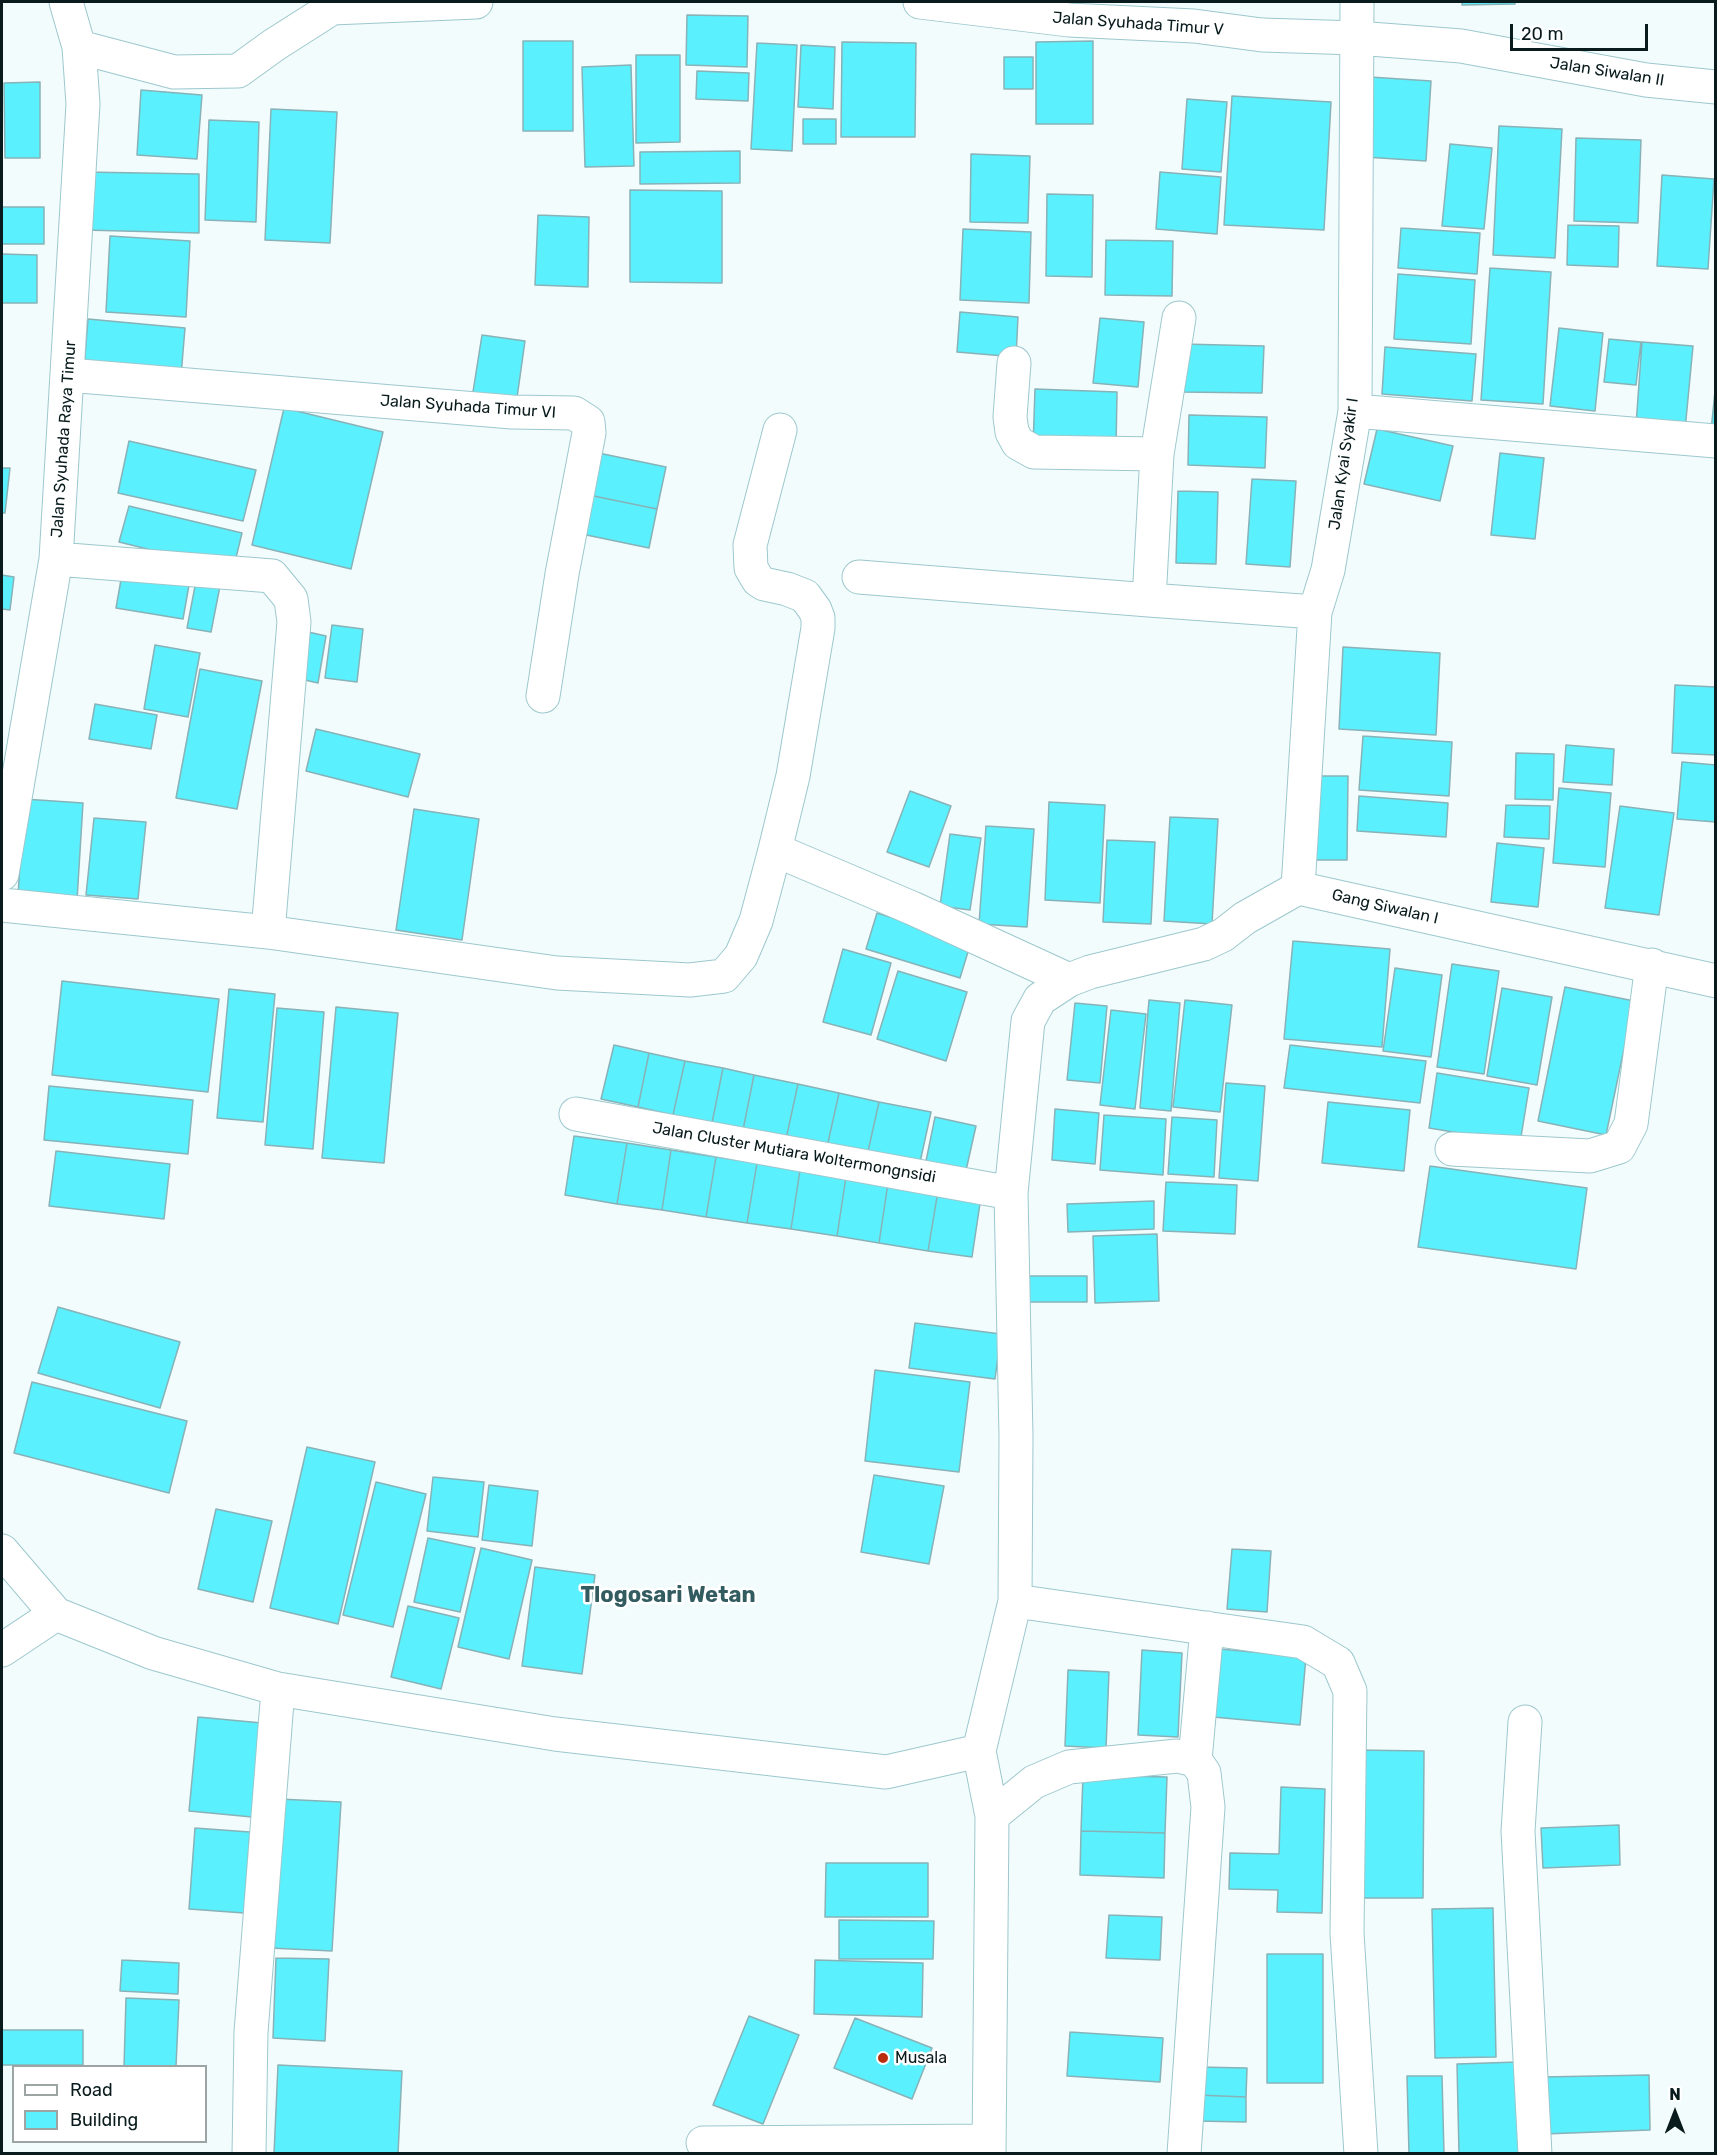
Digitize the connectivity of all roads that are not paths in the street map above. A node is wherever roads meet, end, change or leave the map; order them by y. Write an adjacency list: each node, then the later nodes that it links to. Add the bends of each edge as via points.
1 (66, 2): 6 (street, Jalan Syuhada Raya Timur)
2 (476, 2): 6 (street, via 332,8 238,71 174,72)
3 (920, 2): 5 (street, Jalan Syuhada Timur V, via 1069,20)
4 (1357, 2): 5 (street, Jalan Kyai Syakir I)
5 (1357, 39): 7 (street, Jalan Siwalan II, via 1461,46 1646,80); 11 (street, Jalan Kyai Syakir I)
6 (79, 47): 10 (street, Jalan Syuhada Raya Timur, via 83,104)
7 (1716, 87)
8 (1179, 318): 14 (street)
9 (1014, 363): 14 (street, via 1010,417 1018,443 1034,452)
10 (69, 375): 15 (street, Jalan Syuhada Raya Timur); 19 (street, Jalan Syuhada Timur VI, via 512,412 574,413 588,422)
11 (1355, 411): 13 (street); 18 (street, Jalan Kyai Syakir I, via 1328,570)
12 (780, 430): 20 (street, via 750,544 751,568 764,584 804,596 815,610 818,628 793,776)
13 (1716, 441)
14 (1157, 454): 17 (street)
15 (56, 559): 21 (street, Jalan Syuhada Raya Timur); 24 (street, via 272,576 291,599 294,622)
16 (858, 576): 17 (street)
17 (1149, 600): 18 (street)
18 (1316, 612): 22 (street, Jalan Kyai Syakir I)
19 (543, 696)
20 (775, 850): 24 (street, via 756,921 741,956 724,976 690,980 557,973); 26 (street)
21 (2, 874)
22 (1298, 888): 25 (street, Gang Siwalan I); 26 (street, via 1204,944)
23 (2, 905): 24 (street)
24 (268, 932)
25 (1652, 965): 27 (street, Gang Siwalan I); 29 (street, via 1631,1124 1619,1147 1590,1156)
26 (1069, 980): 30 (street, via 1040,999 1028,1021)
27 (1716, 981)
28 (576, 1114): 30 (street, Jalan Cluster Mutiara Woltermongnsidi)
29 (1452, 1149)
30 (1011, 1193): 32 (street)
31 (2, 1551): 33 (street)
32 (1015, 1601): 34 (street); 39 (street)
33 (56, 1614): 35 (street); 36 (street, via 153,1653)
34 (1207, 1628): 38 (street); 44 (street, via 1303,1642 1338,1663 1350,1691 1347,1933)
35 (2, 1650)
36 (278, 1689): 39 (street, via 555,1734); 42 (street, via 251,2032)
37 (1525, 1722): 45 (street, via 1518,1831)
38 (1195, 1760): 39 (street, via 1177,1756 1069,1767 1034,1782); 43 (street, via 1204,1773 1208,1807)
39 (986, 1783): 41 (street)
40 (703, 2143): 41 (street)
41 (988, 2147)
42 (249, 2154)
43 (1185, 2154)
44 (1361, 2154)
45 (1535, 2154)

